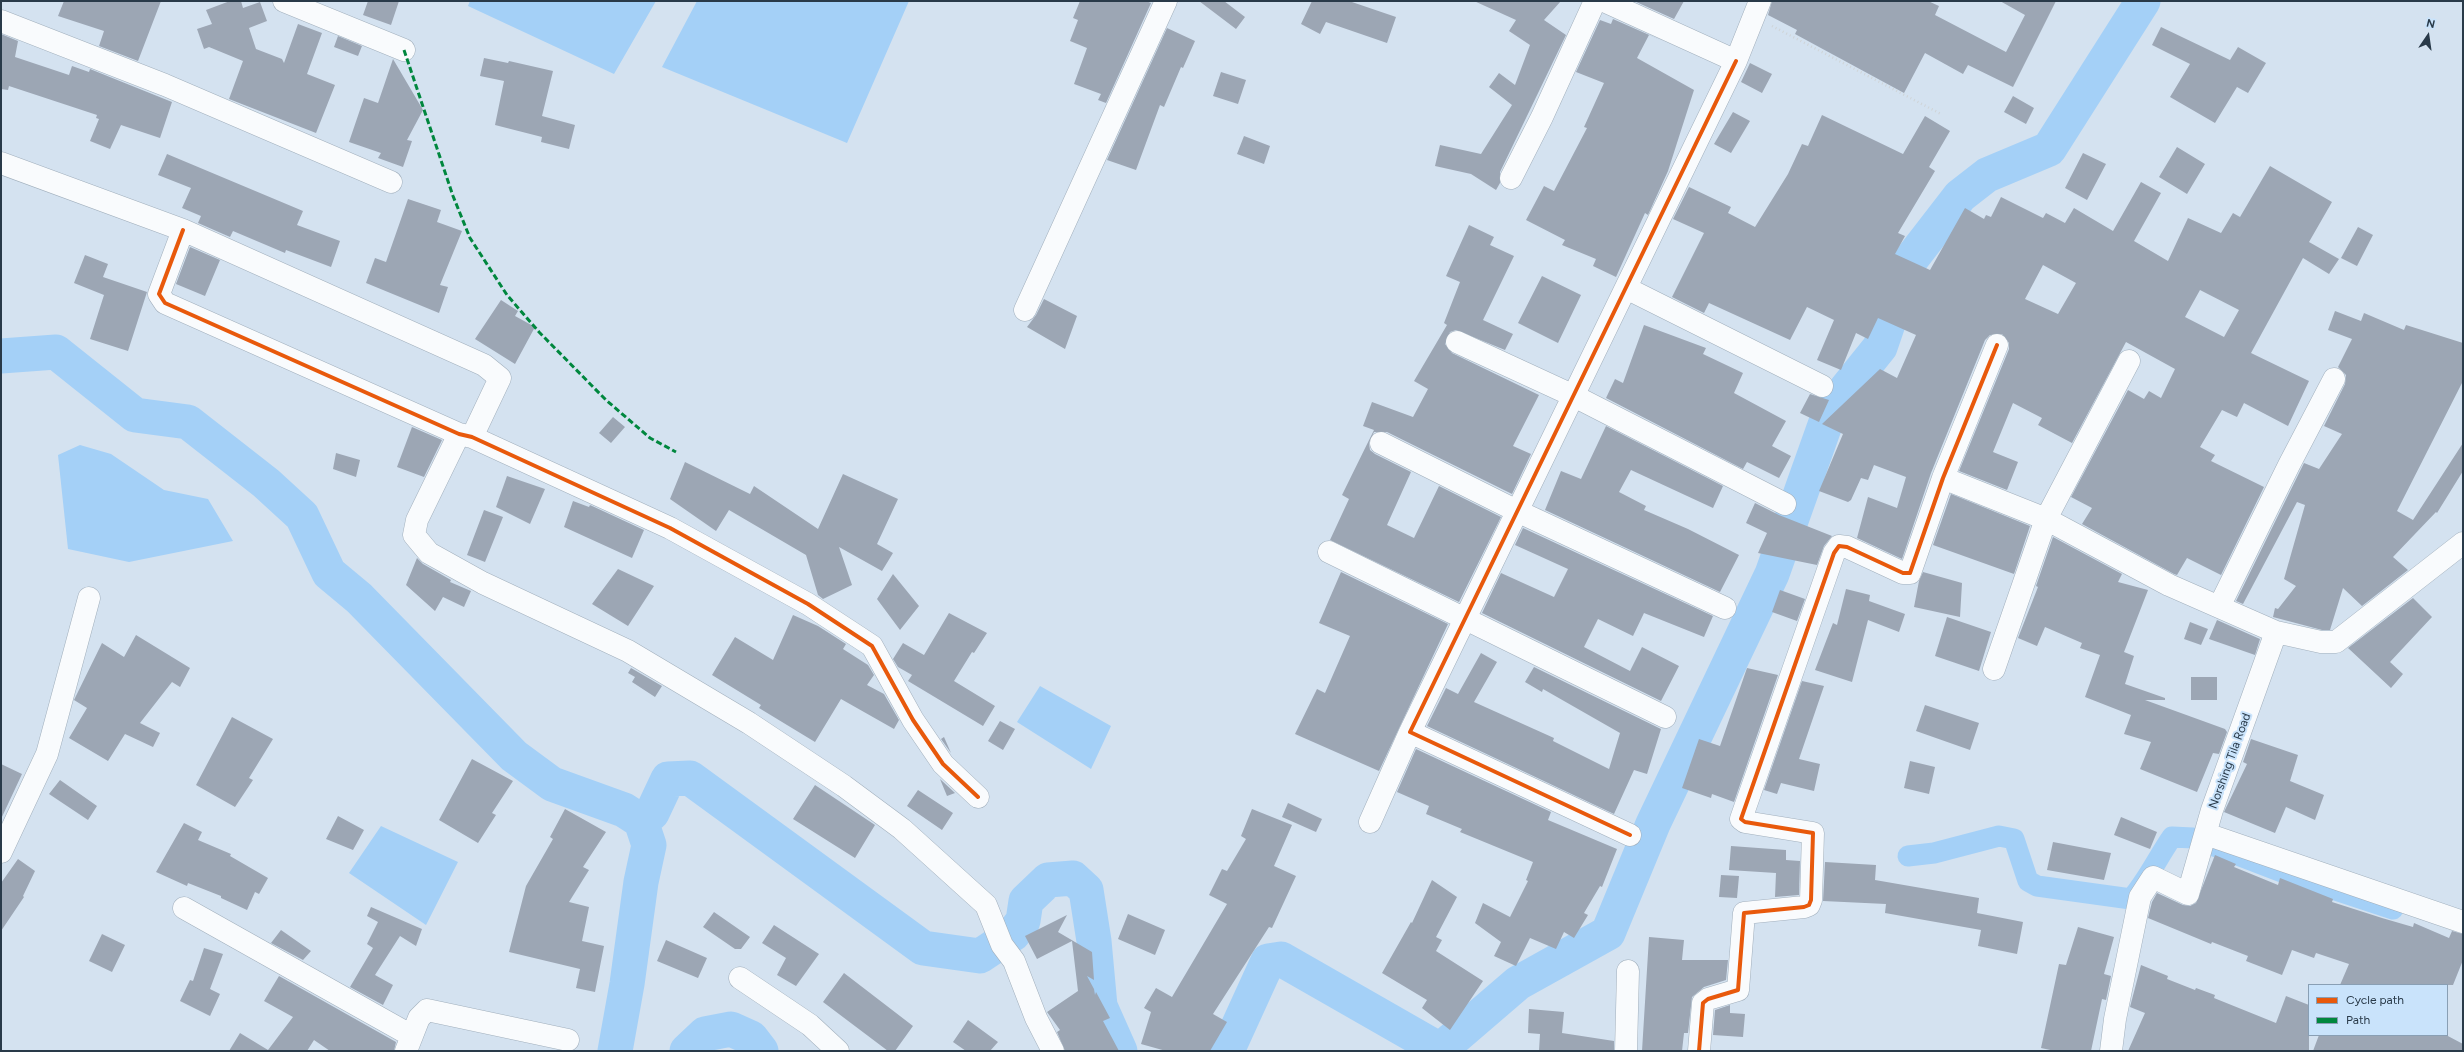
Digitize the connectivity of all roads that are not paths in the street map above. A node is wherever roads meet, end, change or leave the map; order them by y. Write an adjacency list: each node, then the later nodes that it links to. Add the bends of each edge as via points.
1 (284, 1): 7 (street)
2 (1166, 1): 14 (street)
3 (1595, 1): 10 (street)
4 (1604, 1): 8 (street)
5 (1757, 9): 8 (street)
6 (1, 21): 11 (street, via 165,85)
7 (404, 50)
8 (1736, 61): 13 (street)
9 (1, 162): 12 (street)
10 (1511, 178)
11 (391, 182)
12 (183, 230): 21 (street, via 159,294 166,303); 21 (street, via 484,365 500,378)
13 (1626, 288): 19 (street); 20 (street)
14 (1025, 310)
15 (1457, 342): 20 (street)
16 (1997, 345): 23 (street)
17 (2129, 361): 26 (street)
18 (2334, 380): 30 (street)
19 (1822, 386)
20 (1574, 396): 24 (street); 25 (street)
21 (465, 435): 37 (street, via 670,528 808,604 872,646 913,720 943,764); 49 (street, via 417,520 414,535 429,553 483,583 628,651 755,727 844,786 902,829 986,906 1002,946 1014,961 1036,1018)
22 (1381, 443): 25 (street)
23 (1943, 478): 26 (street); 51 (street, via 1910,573 1847,547 1839,546 1834,553 1740,819 1745,822 1813,833 1811,900 1809,905 1804,907 1744,912 1738,990 1708,999 1703,1003)
24 (1785, 504)
25 (1517, 511): 31 (street); 32 (street)
26 (2046, 519): 30 (street, via 2169,585); 34 (street)
27 (2463, 543): 33 (street, via 2336,642 2321,642)
28 (1329, 552): 32 (street)
29 (88, 598): 41 (street, via 47,754)
30 (2219, 607): 33 (street)
31 (1725, 608)
32 (1465, 620): 35 (street); 36 (street)
33 (2276, 632): 40 (street, Norshing Tila Road, via 2212,810)
34 (1994, 669)
35 (1665, 717)
36 (1410, 732): 38 (street); 39 (street)
37 (978, 797)
38 (1370, 822)
39 (1630, 835)
40 (2204, 841): 43 (street); 52 (street, Norshing Tila Road, via 2188,894 2153,877 2140,897)
41 (1, 852)
42 (184, 908): 47 (street)
43 (2463, 922)
44 (1628, 970): 50 (street)
45 (740, 978): 48 (street, via 810,1025)
46 (568, 1040): 47 (street, via 427,1010 419,1018)
47 (409, 1044)
48 (838, 1051)
49 (1053, 1051)
50 (1626, 1051)
51 (1699, 1051)
52 (2111, 1051)

